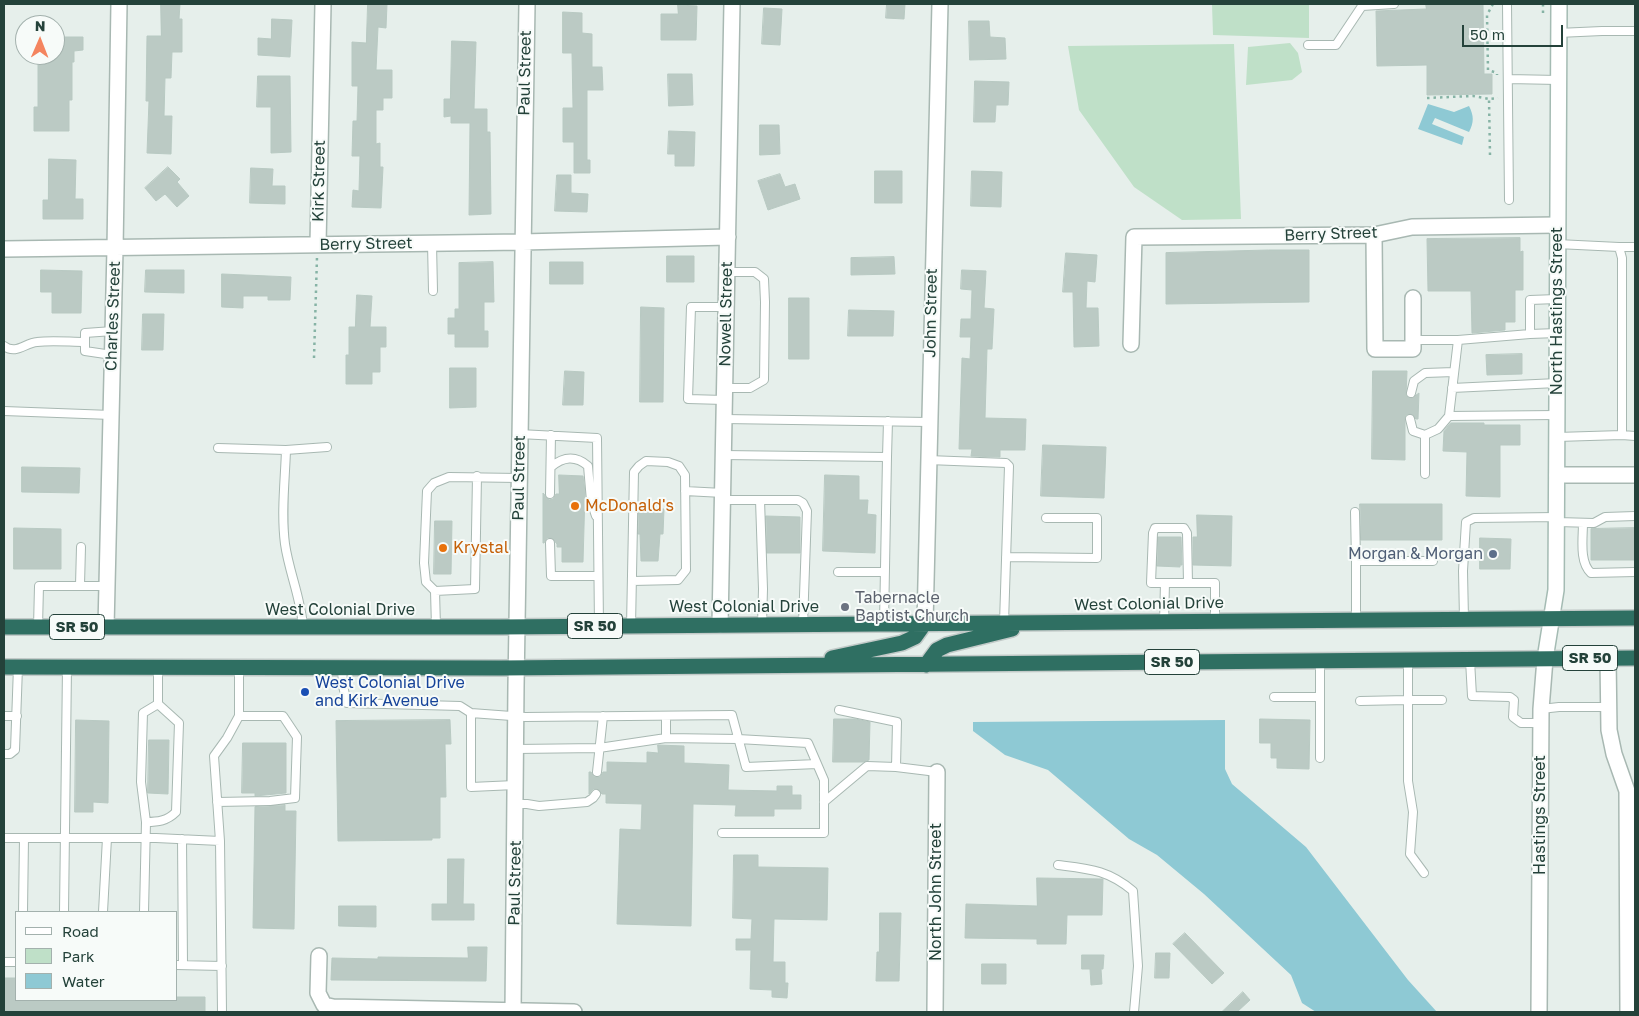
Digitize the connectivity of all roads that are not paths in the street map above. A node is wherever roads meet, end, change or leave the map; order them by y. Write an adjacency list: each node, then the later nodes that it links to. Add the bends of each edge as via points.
1 (119, 4): 25 (street, Charles Street)
2 (323, 4): 20 (street, Kirk Street)
3 (527, 4): 18 (street, Paul Street)
4 (732, 4): 17 (street, Nowell Street)
5 (940, 4): 52 (street, John Street)
6 (1394, 4): 11 (lane, via 1362,6 1336,45)
7 (1507, 4): 12 (lane)
8 (1559, 4): 10 (street, North Hastings Street)
9 (1635, 31): 10 (lane)
10 (1558, 33): 13 (street, North Hastings Street)
11 (1308, 46)
12 (1508, 79): 13 (lane); 14 (lane)
13 (1558, 80): 15 (street, North Hastings Street)
14 (1509, 200)
15 (1557, 225): 16 (street, Berry Street, via 1412,227); 21 (street, North Hastings Street)
16 (1374, 234): 34 (street, via 1375,349 1414,349); 37 (street, Berry Street, via 1134,237)
17 (728, 237): 18 (street, Berry Street); 26 (street, Nowell Street)
18 (522, 242): 19 (street, Berry Street); 53 (street, Paul Street)
19 (432, 243): 20 (street, Berry Street); 27 (lane)
20 (318, 244): 25 (street, Berry Street)
21 (1557, 244): 22 (lane); 29 (street, North Hastings Street)
22 (1619, 247): 23 (lane); 56 (lane, via 1622,258)
23 (1635, 247)
24 (4, 249): 25 (street, Berry Street)
25 (115, 249): 31 (street, Charles Street)
26 (727, 272): 30 (street, Nowell Street); 44 (lane, via 755,272 764,279 764,380 750,388)
27 (433, 290)
28 (1413, 298): 34 (street)
29 (1557, 299): 32 (street, North Hastings Street); 33 (lane, via 1530,300)
30 (726, 307): 44 (street, Nowell Street); 44 (lane, via 691,307 688,399)
31 (113, 331): 36 (lane, via 85,333); 39 (street, Charles Street)
32 (1557, 333): 33 (lane); 41 (street, North Hastings Street)
33 (1530, 334): 35 (lane)
34 (1414, 340): 35 (lane)
35 (1458, 340): 40 (lane)
36 (85, 342): 38 (lane, via 36,342 16,350); 39 (lane, via 85,351)
37 (1130, 344)
38 (4, 346)
39 (112, 355): 46 (street, Charles Street)
40 (1454, 372): 42 (lane); 43 (lane, via 1425,373 1414,381)
41 (1557, 383): 42 (lane); 47 (street, North Hastings Street)
42 (1452, 388): 48 (lane)
43 (1411, 393)
44 (724, 394): 50 (street, Nowell Street)
45 (4, 411): 46 (lane)
46 (111, 415): 94 (street, Charles Street)
47 (1557, 415): 48 (lane); 58 (street, North Hastings Street)
48 (1449, 416): 55 (lane, via 1438,429)
49 (1410, 418): 55 (lane, via 1413,431)
50 (724, 419): 51 (lane); 62 (street, Nowell Street)
51 (888, 421): 52 (lane); 63 (lane)
52 (929, 422): 64 (street, John Street)
53 (519, 434): 54 (lane); 70 (street, Paul Street)
54 (551, 435): 65 (lane); 79 (lane, via 597,438)
55 (1425, 435): 66 (lane)
56 (1622, 435): 57 (lane); 58 (lane)
57 (1635, 436)
58 (1557, 437): 69 (street, North Hastings Street)
59 (326, 447): 61 (lane)
60 (218, 448): 61 (lane)
61 (286, 450): 114 (lane, via 282,523)
62 (723, 455): 63 (lane); 73 (street, Nowell Street)
63 (887, 457): 87 (lane)
64 (928, 460): 83 (lane, via 1006,463); 102 (street, John Street)
65 (551, 467): 72 (lane); 79 (lane, via 560,460 569,459 582,460 588,466 591,501)
66 (1425, 474)
67 (1635, 475): 69 (street)
68 (477, 476): 70 (lane); 95 (lane, via 475,589); 95 (lane, via 449,477 434,483 426,491 424,563 426,582)
69 (1558, 476): 78 (street, North Hastings Street)
70 (519, 478): 109 (street, Paul Street)
71 (685, 491): 73 (lane); 90 (lane, via 686,570 678,580); 90 (lane, via 685,475 679,466 646,461 634,472)
72 (550, 494)
73 (723, 496): 74 (lane); 107 (street, Nowell Street)
74 (760, 500): 105 (lane, via 798,500 807,511); 108 (lane)
75 (1355, 512): 84 (lane)
76 (1635, 516): 80 (lane, via 1604,517 1594,523)
77 (1046, 518): 83 (lane, via 1097,518 1097,558)
78 (1557, 519): 80 (lane); 96 (street, North Hastings Street, via 1556,590); 98 (lane, via 1474,518 1466,522)
79 (598, 523): 89 (lane)
80 (1583, 523): 88 (lane, via 1583,558 1591,573)
81 (550, 543): 89 (lane, via 550,576)
82 (81, 547): 93 (lane)
83 (1006, 557): 103 (lane)
84 (1356, 561): 85 (lane); 99 (lane)
85 (1433, 561)
86 (838, 572): 87 (lane)
87 (885, 572): 106 (lane)
88 (1635, 572)
89 (597, 576): 110 (lane)
90 (632, 581): 111 (lane)
91 (1188, 583): 92 (lane); 92 (lane, via 1187,533 1184,528 1155,528 1151,584); 100 (lane, via 1215,583)
92 (1165, 584): 101 (lane)
93 (80, 586): 94 (lane); 113 (lane, via 39,586)
94 (106, 586): 116 (street, Charles Street)
95 (435, 591): 115 (lane)
96 (1552, 618): 97 (highway, West Colonial Drive / SR 50); 98 (highway, West Colonial Drive / SR 50); 119 (street, Hastings Street)
97 (1635, 618)
98 (1464, 619): 99 (highway, West Colonial Drive / SR 50)
99 (1356, 620): 100 (highway, West Colonial Drive / SR 50)
100 (1215, 621): 101 (highway, West Colonial Drive / SR 50)
101 (1164, 622): 104 (highway, West Colonial Drive / SR 50)
102 (924, 623): 103 (highway, West Colonial Drive / SR 50); 106 (highway, West Colonial Drive / SR 50); 124 (highway, via 914,637 902,643)
103 (1004, 623): 104 (highway, West Colonial Drive / SR 50)
104 (1040, 623): 123 (highway, via 947,645 937,650)
105 (803, 624): 106 (highway, West Colonial Drive / SR 50); 108 (highway, West Colonial Drive / SR 50)
106 (884, 624)
107 (720, 625): 108 (highway, West Colonial Drive / SR 50); 111 (highway, West Colonial Drive / SR 50)
108 (762, 625)
109 (517, 626): 110 (highway, West Colonial Drive / SR 50); 115 (highway, West Colonial Drive / SR 50); 130 (street, Paul Street)
110 (599, 626): 111 (highway, West Colonial Drive / SR 50)
111 (632, 626)
112 (4, 627): 113 (highway, West Colonial Drive / SR 50)
113 (38, 627): 116 (highway, West Colonial Drive / SR 50)
114 (304, 627): 115 (highway, West Colonial Drive / SR 50); 116 (highway, West Colonial Drive / SR 50)
115 (436, 627)
116 (106, 628)
117 (1608, 658): 118 (highway, SR 50); 119 (highway, SR 50); 137 (street)
118 (1635, 658)
119 (1546, 659): 121 (highway, SR 50); 145 (street, Hastings Street)
120 (1408, 660): 121 (highway, SR 50); 122 (highway, SR 50); 133 (lane)
121 (1470, 660): 145 (lane, via 1472,696 1510,697 1514,700 1513,717 1522,723)
122 (1320, 661): 123 (highway, SR 50); 131 (lane)
123 (926, 664): 124 (highway, SR 50)
124 (799, 665): 130 (highway, SR 50)
125 (11, 667): 126 (highway, SR 50); 141 (lane)
126 (66, 667): 127 (highway, SR 50); 166 (lane)
127 (158, 667): 128 (highway, SR 50); 136 (lane)
128 (239, 667): 129 (highway, SR 50); 142 (lane)
129 (342, 668): 130 (highway, SR 50); 139 (lane, via 347,703 460,706)
130 (516, 668): 146 (street, Paul Street)
131 (1320, 697): 132 (lane); 152 (lane)
132 (1274, 698)
133 (1408, 700): 134 (lane); 135 (lane); 172 (lane, via 1408,782 1413,812 1410,854)
134 (1442, 700)
135 (1360, 701)
136 (158, 704): 162 (lane, via 143,713 141,782); 162 (lane, via 180,724 176,812 159,822)
137 (1609, 707): 145 (lane, via 1559,707); 186 (street, via 1614,754 1627,791)
138 (839, 710): 154 (lane, via 898,722)
139 (471, 714): 146 (lane); 157 (lane, via 471,787)
140 (4, 716): 141 (lane)
141 (17, 716): 151 (lane, via 16,750)
142 (239, 716): 159 (lane, via 214,756); 159 (lane, via 283,716 297,737 295,798)
143 (603, 716): 144 (lane); 146 (lane); 149 (lane)
144 (666, 716): 147 (lane); 148 (lane, via 732,715)
145 (1541, 716): 185 (street, Hastings Street)
146 (516, 717): 150 (street, Paul Street)
147 (666, 738): 148 (lane); 149 (lane)
148 (738, 739): 153 (lane, via 808,743); 153 (lane, via 746,767)
149 (599, 748): 150 (lane); 155 (lane)
150 (516, 749): 157 (street, Paul Street)
151 (4, 754)
152 (1320, 758)
153 (817, 764): 160 (lane, via 824,780)
154 (896, 767): 156 (lane); 160 (lane, via 868,766)
155 (597, 772)
156 (937, 772): 183 (street, North John Street)
157 (515, 785): 161 (street, Paul Street)
158 (596, 794): 161 (lane, via 587,802 538,806)
159 (217, 802): 170 (lane)
160 (824, 802): 163 (lane, via 824,833)
161 (516, 804): 181 (street, Paul Street)
162 (146, 822): 168 (lane)
163 (722, 833)
164 (4, 838): 165 (lane)
165 (24, 838): 166 (lane); 173 (lane)
166 (65, 838): 167 (lane); 174 (lane)
167 (107, 838): 168 (lane); 175 (lane)
168 (146, 838): 169 (lane); 176 (lane)
169 (182, 839): 170 (lane); 178 (lane)
170 (220, 841): 179 (lane)
171 (1058, 865): 184 (lane, via 1103,872 1133,892 1138,966)
172 (1424, 873)
173 (23, 911)
174 (64, 911)
175 (103, 911)
176 (144, 911)
177 (319, 956): 181 (street, via 318,993 324,1006)
178 (179, 965): 179 (lane)
179 (222, 966): 180 (lane)
180 (222, 1012)
181 (513, 1012): 182 (street)
182 (574, 1012)
183 (935, 1012)
184 (1134, 1012)
185 (1539, 1012)
186 (1628, 1012)

